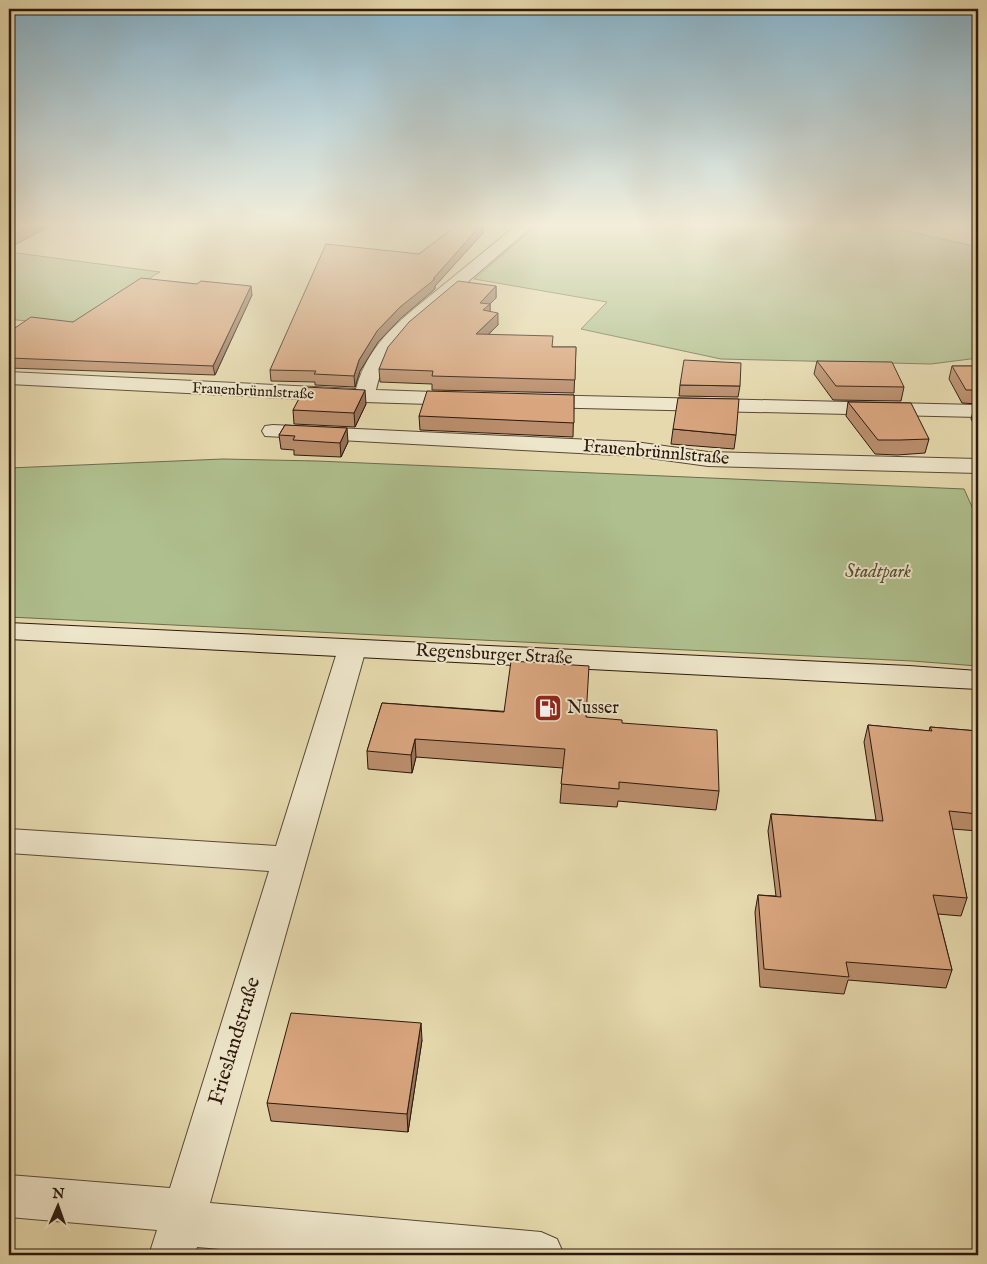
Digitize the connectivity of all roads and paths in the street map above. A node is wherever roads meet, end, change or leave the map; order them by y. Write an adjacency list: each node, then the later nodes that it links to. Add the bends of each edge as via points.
1 (455, 284): 3 (street, via 401,329 383,350 371,368)
2 (9, 378): 3 (street, Frauenbrünnlstraße)
3 (364, 396): 4 (street, Frauenbrünnlstraße)
4 (483, 399)
5 (523, 400): 6 (street)
6 (978, 411)
7 (273, 431): 8 (street, Frauenbrünnlstraße, via 635,449 708,459)
8 (978, 466)
9 (9, 631): 10 (street, Regensburger Straße)
10 (352, 649): 11 (street, Regensburger Straße); 13 (street, Frieslandstraße)
11 (978, 680)
12 (9, 841): 13 (street)
13 (289, 860): 15 (street, Frieslandstraße)
14 (9, 1196): 15 (street)
15 (179, 1230): 16 (street)
16 (541, 1255)

